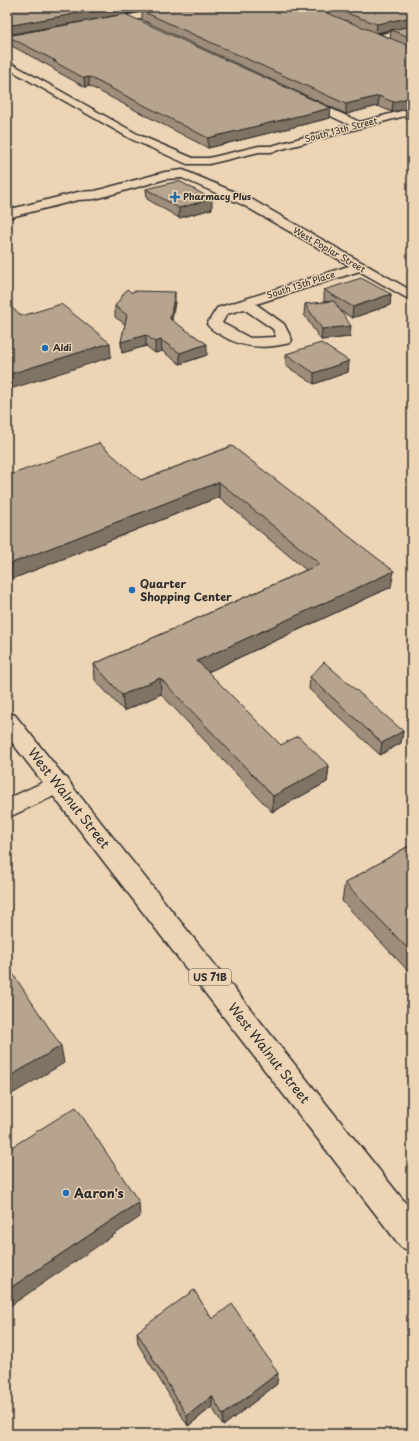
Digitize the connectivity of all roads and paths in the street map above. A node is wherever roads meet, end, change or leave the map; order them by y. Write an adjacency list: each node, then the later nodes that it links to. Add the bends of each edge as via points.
1 (186, 7): 2 (street)
2 (128, 18): 3 (street); 4 (street)
3 (142, 24)
4 (90, 25)
5 (412, 30): 6 (street, via 372,36)
6 (390, 43)
7 (7, 64): 11 (street)
8 (294, 94): 10 (street)
9 (412, 111): 10 (street, South 13th Street)
10 (358, 125): 12 (street, South 13th Street)
11 (135, 137): 13 (street); 14 (street, via 135,140 169,161)
12 (270, 149): 13 (street, South 13th Street); 15 (street, South 13th Street)
13 (191, 162): 14 (street, South 13th Street); 15 (street, West Poplar Street, via 203,166)
14 (170, 166): 16 (street, West Poplar Street, via 170,170); 17 (street, via 85,190)
15 (202, 170): 16 (street, South 13th Street, via 194,174); 18 (street, West Poplar Street, via 241,195)
16 (183, 174): 17 (street, via 165,176 95,195); 18 (street, West Poplar Street)
17 (78, 196): 19 (street)
18 (247, 202): 20 (street, West Poplar Street)
19 (7, 214)
20 (358, 267): 21 (street, West Poplar Street); 22 (street, South 13th Place)
21 (412, 297)
22 (245, 304)
23 (7, 720): 24 (street, West Walnut Street / US 71B)
24 (59, 784): 25 (street); 26 (street, West Walnut Street / US 71B)
25 (7, 808)
26 (412, 1236)

